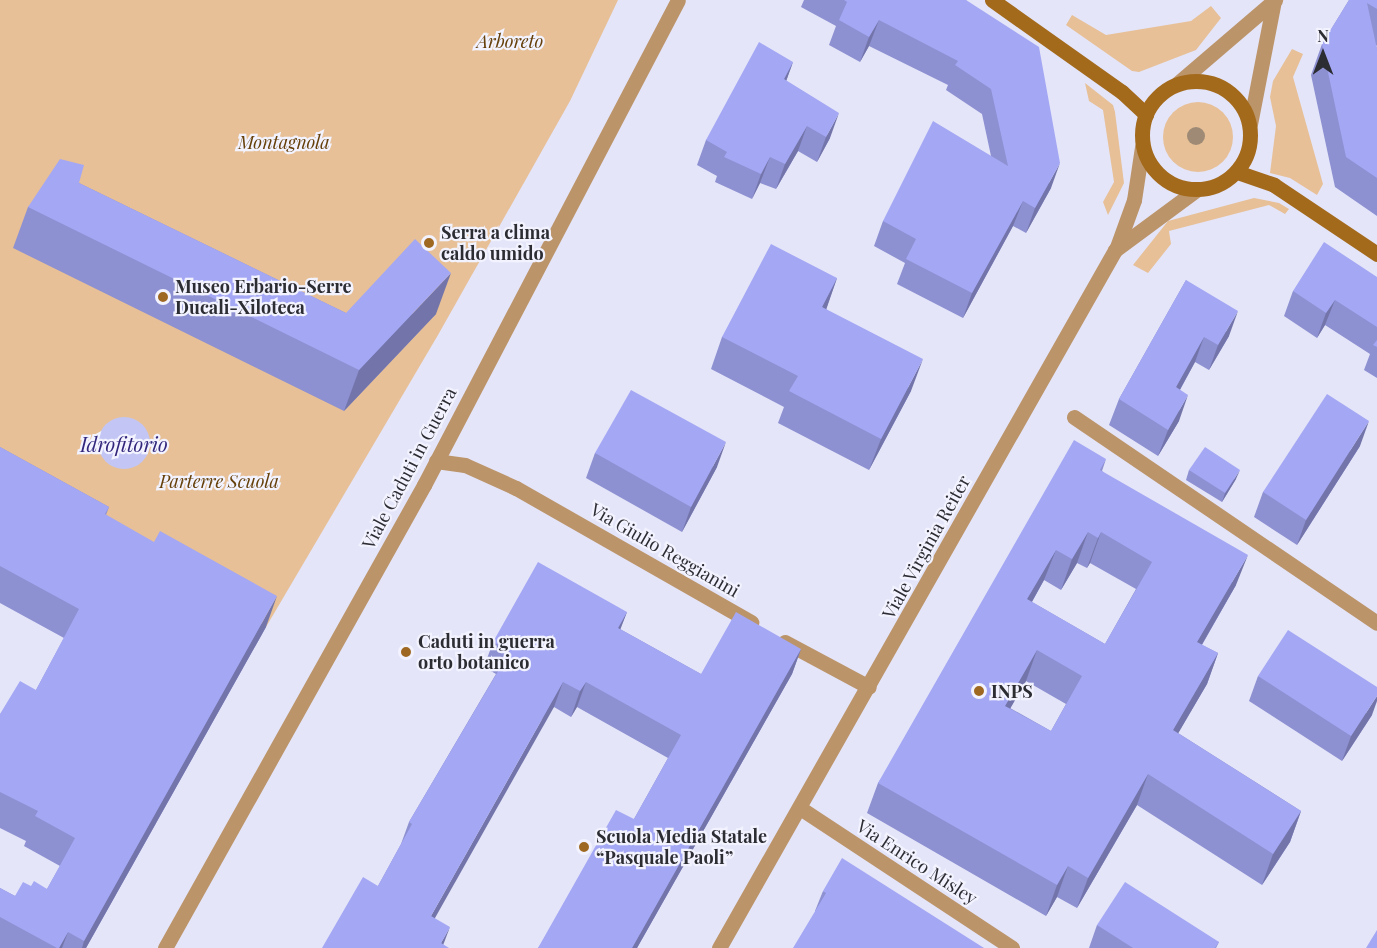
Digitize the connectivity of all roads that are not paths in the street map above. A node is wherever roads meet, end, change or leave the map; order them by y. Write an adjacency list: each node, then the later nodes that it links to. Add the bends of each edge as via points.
1 (678, 0): 13 (street, Viale Caduti in Guerra)
2 (992, 0): 5 (main road, via 1122,92)
3 (1275, 0): 4 (street); 6 (street)
4 (1178, 84): 5 (main road, via 1154,101); 6 (main road, via 1215,84 1243,107)
5 (1146, 114): 7 (main road)
6 (1250, 124): 8 (main road, via 1250,150)
7 (1142, 147): 9 (main road, via 1161,177); 10 (street, via 1134,200)
8 (1237, 172): 9 (main road, Viale Virginia Reiter, via 1218,185); 11 (main road, via 1274,185)
9 (1196, 190): 10 (street, Viale Virginia Reiter)
10 (1115, 250): 15 (street, Viale Virginia Reiter)
11 (1377, 254)
12 (1074, 417): 14 (street)
13 (436, 461): 15 (street, Via Giulio Reggianini, via 465,465 516,488); 17 (street, Viale Caduti in Guerra)
14 (1377, 623)
15 (870, 687): 16 (street, Viale Virginia Reiter)
16 (800, 808): 18 (street, Viale Virginia Reiter); 19 (street, Via Enrico Misley)
17 (165, 948)
18 (719, 948)
19 (1012, 948)

